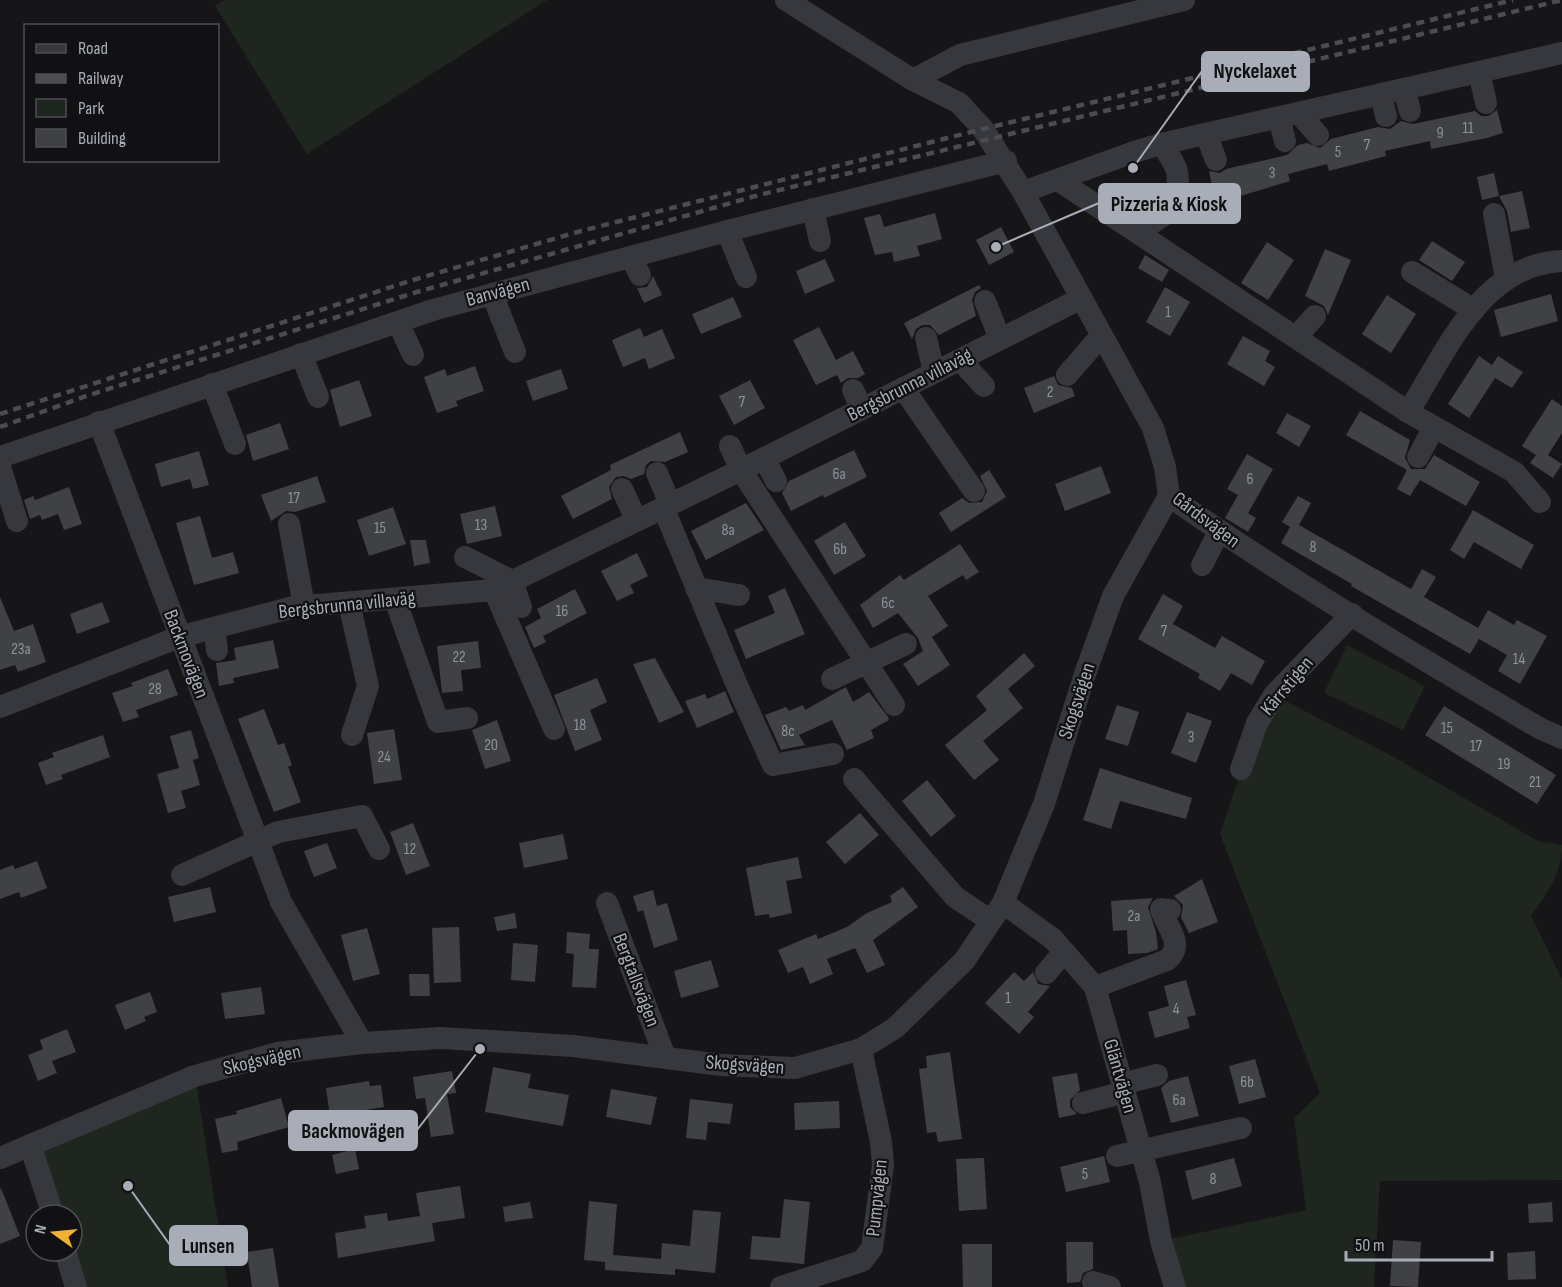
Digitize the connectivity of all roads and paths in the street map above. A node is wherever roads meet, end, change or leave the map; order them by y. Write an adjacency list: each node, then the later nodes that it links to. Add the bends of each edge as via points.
1 (786, 0): 5 (street, Gårdsvägen)
2 (1184, 0): 5 (street, via 960,56)
3 (1562, 53): 4 (street)
4 (1479, 72): 6 (street); 7 (street)
5 (913, 80): 15 (street, Gårdsvägen, via 959,103)
6 (1404, 89): 8 (street); 9 (street, via 1383,105)
7 (1486, 103)
8 (1410, 111)
9 (1289, 116): 10 (street); 11 (street); 12 (street)
10 (1206, 134): 13 (street); 14 (street)
11 (1318, 135)
12 (1286, 141)
13 (1161, 144): 16 (street); 21 (street, via 1176,165 1178,186 1173,209)
14 (1216, 160)
15 (1006, 161): 17 (street, Gårdsvägen); 18 (street, Banvägen, via 866,201)
16 (1058, 180): 17 (street); 21 (street)
17 (1023, 192): 28 (street, Gårdsvägen)
18 (813, 209): 20 (street, Banvägen); 22 (street)
19 (1494, 214): 26 (street)
20 (726, 231): 25 (street); 27 (street, Banvägen, via 635,266)
21 (1139, 232): 34 (street)
22 (820, 241)
23 (1562, 261): 26 (street, via 1542,263)
24 (1412, 272): 30 (street)
25 (746, 276)
26 (1506, 279): 30 (street, via 1492,288)
27 (492, 294): 32 (street, Banvägen); 37 (street)
28 (1080, 299): 33 (street, Gårdsvägen); 36 (street, Bergsbrunna villaväg)
29 (986, 302): 36 (street)
30 (1473, 310): 47 (street)
31 (1315, 316): 34 (street)
32 (398, 322): 38 (street, Banvägen); 39 (street)
33 (1101, 336): 42 (street); 61 (street, Gårdsvägen, via 1153,428)
34 (1296, 337): 47 (street)
35 (926, 338): 41 (street)
36 (1000, 339): 40 (street, Bergsbrunna villaväg)
37 (515, 352)
38 (301, 354): 43 (street, Banvägen); 46 (street)
39 (413, 355)
40 (960, 360): 41 (street, Bergsbrunna villaväg); 44 (street)
41 (934, 372): 45 (street, Bergsbrunna villaväg)
42 (1067, 375)
43 (212, 384): 48 (street, Banvägen); 50 (street)
44 (984, 386)
45 (903, 388): 54 (street, Bergsbrunna villaväg, via 857,400); 60 (street)
46 (318, 397)
47 (1408, 412): 49 (street)
48 (99, 422): 52 (street, Banvägen); 78 (street, Backmovägen, via 129,479)
49 (1434, 427): 53 (street); 62 (street, via 1514,472)
50 (235, 444)
51 (730, 446): 58 (street)
52 (0, 457)
53 (1418, 457)
54 (764, 458): 57 (street); 58 (street, Bergsbrunna villaväg)
55 (0, 467): 65 (street)
56 (657, 473): 63 (street)
57 (776, 481)
58 (731, 482): 63 (street, Bergsbrunna villaväg); 80 (street)
59 (622, 489): 64 (street)
60 (974, 491)
61 (1169, 496): 67 (street, Gårdsvägen); 96 (street, Skogsvägen, via 1113,596 1044,804)
62 (1540, 502)
63 (667, 505): 64 (street, Bergsbrunna villaväg); 71 (street)
64 (636, 519): 70 (street, Bergsbrunna villaväg)
65 (17, 521)
66 (289, 524): 75 (street)
67 (1219, 532): 69 (street); 77 (street, Gårdsvägen)
68 (465, 557): 70 (street)
69 (1202, 565)
70 (503, 586): 73 (street, Bergsbrunna villaväg, via 428,586); 76 (street); 85 (street)
71 (696, 588): 72 (street); 88 (street, via 773,765)
72 (740, 595)
73 (394, 599): 74 (street, Bergsbrunna villaväg); 84 (street, via 438,722)
74 (349, 603): 75 (street, Bergsbrunna villaväg); 86 (street, via 368,686)
75 (304, 606): 78 (street, Bergsbrunna villaväg, via 216,639)
76 (521, 607)
77 (1352, 614): 87 (street, Gårdsvägen, via 1440,670); 89 (street, Kärrstigen, via 1274,696 1257,723)
78 (179, 637): 83 (street, Bergsbrunna villaväg, via 105,676); 91 (street, Backmovägen)
79 (906, 644): 80 (street)
80 (868, 662): 81 (street); 82 (street)
81 (832, 680)
82 (894, 705)
83 (0, 707)
84 (467, 718)
85 (554, 729)
86 (352, 735)
87 (1562, 738)
88 (833, 754)
89 (1241, 768)
90 (854, 779): 96 (street, Gläntvägen, via 955,897)
91 (258, 841): 92 (street, via 278,832 362,816); 93 (street); 100 (street, Backmovägen, via 281,902)
92 (378, 849)
93 (182, 874)
94 (607, 903): 102 (street, Bergtallsvägen)
95 (1170, 910): 99 (street, via 1161,909 1184,945 1167,960 1139,966)
96 (997, 912): 97 (street, Gläntvägen, via 1053,939); 101 (street, Skogsvägen, via 964,961 895,1028)
97 (1065, 952): 98 (street); 99 (street, Gläntvägen)
98 (1046, 973)
99 (1095, 987): 104 (street, Gläntvägen)
100 (362, 1043): 102 (street, Skogsvägen, via 440,1038 573,1046); 107 (street, Skogsvägen, via 277,1053 195,1076)
101 (861, 1049): 102 (street, Skogsvägen, via 795,1068 721,1065); 114 (street, Pumpvägen, via 883,1165 872,1248 862,1261)
102 (665, 1057)
103 (1157, 1075): 104 (street)
104 (1124, 1088): 105 (street); 108 (street, Gläntvägen)
105 (1083, 1103)
106 (1241, 1128): 108 (street)
107 (30, 1145): 110 (street, Skogsvägen); 111 (street)
108 (1141, 1150): 109 (street); 115 (street, Gläntvägen, via 1157,1176 1161,1241)
109 (1117, 1156)
110 (0, 1158)
111 (49, 1203)
112 (69, 1263): 113 (street)
113 (76, 1287)
114 (781, 1287)
115 (1175, 1287)

